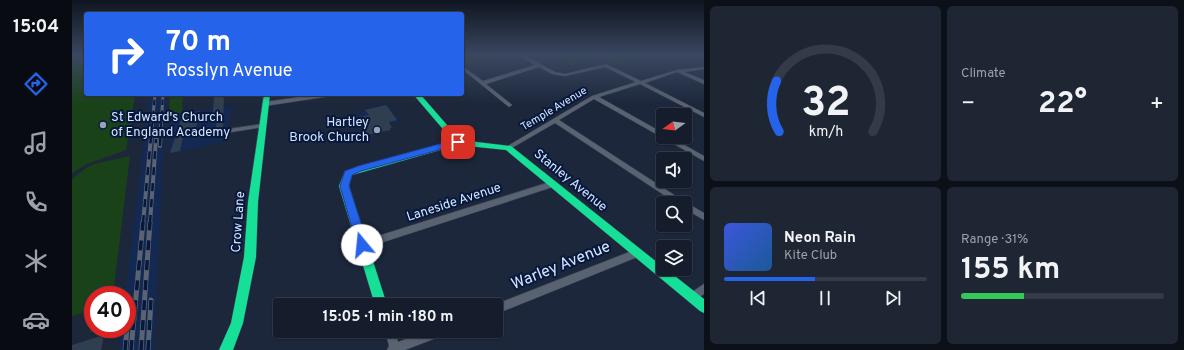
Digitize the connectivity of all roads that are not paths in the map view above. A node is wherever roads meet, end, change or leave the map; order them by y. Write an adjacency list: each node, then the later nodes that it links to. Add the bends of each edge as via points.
1 (466, 71): 10 (street)
2 (519, 71): 10 (street)
3 (551, 71): 4 (street, via 565,75)
4 (580, 71)
5 (618, 71): 8 (street)
6 (676, 71): 8 (street, Temple Avenue)
7 (677, 71): 9 (street)
8 (637, 82): 14 (street, Temple Avenue); 17 (street)
9 (704, 82)
10 (482, 83): 16 (street)
11 (267, 96): 15 (street, Crow Lane)
12 (318, 96): 15 (street)
13 (418, 96): 22 (street)
14 (594, 96): 18 (street, Temple Avenue); 20 (street)
15 (265, 104): 19 (street, Crow Lane)
16 (509, 105)
17 (704, 115)
18 (555, 120): 24 (street, Temple Avenue); 27 (street)
19 (262, 126): 21 (street); 40 (street, Crow Lane, via 253,202 250,257 237,324)
20 (656, 131)
21 (194, 136)
22 (458, 142): 24 (street); 30 (street, via 348,173 344,186)
23 (678, 144): 25 (street)
24 (508, 148): 26 (street, Stanley Avenue)
25 (704, 159)
26 (553, 184): 30 (street, Laneside Avenue); 31 (street, Stanley Avenue)
27 (671, 196)
28 (692, 209): 29 (street)
29 (704, 217)
30 (362, 245): 34 (street)
31 (637, 253): 33 (street, Stanley Avenue); 35 (street, Warley Avenue)
32 (704, 288): 33 (street)
33 (692, 297): 36 (street, Stanley Avenue)
34 (379, 298)
35 (503, 306)
36 (704, 307)
37 (392, 338): 39 (street)
38 (422, 338): 39 (street)
39 (394, 349)
40 (226, 350)

